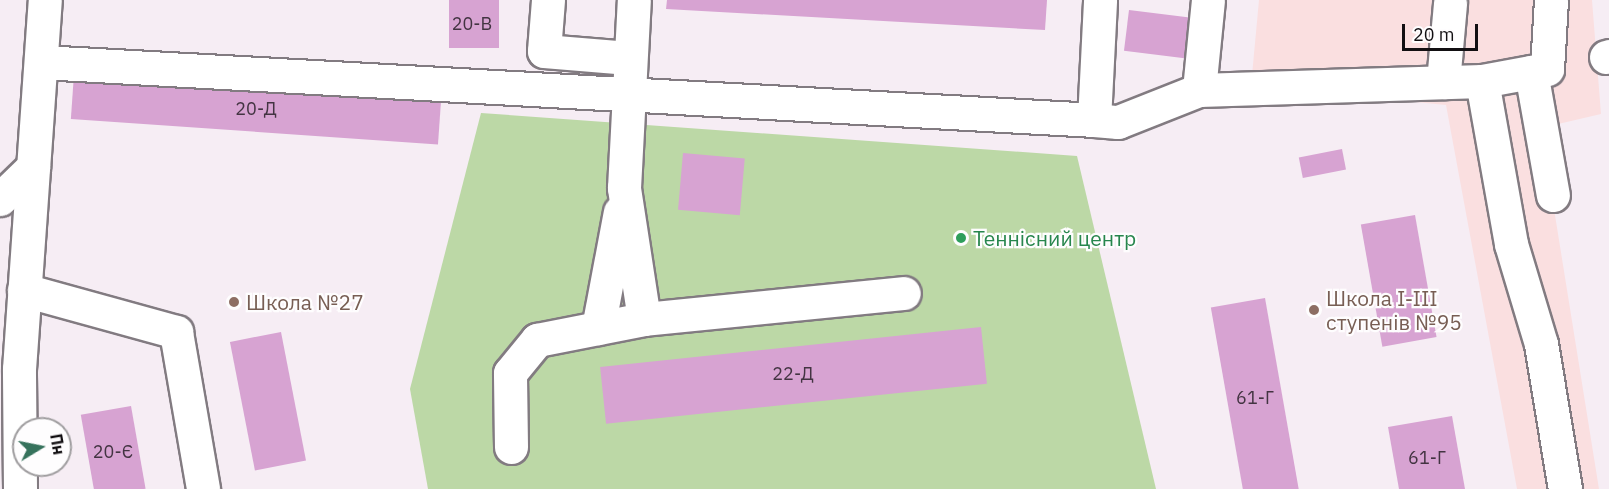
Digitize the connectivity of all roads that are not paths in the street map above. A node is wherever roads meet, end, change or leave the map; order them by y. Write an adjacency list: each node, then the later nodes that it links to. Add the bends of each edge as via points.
1 (45, 0): 9 (lane)
2 (548, 0): 8 (lane, via 544,51)
3 (634, 0): 8 (lane)
4 (1100, 0): 15 (lane)
5 (1208, 0): 13 (lane)
6 (1551, 0): 10 (lane, via 1547,69)
7 (1450, 3): 12 (lane)
8 (629, 58): 14 (lane)
9 (41, 62): 14 (lane); 17 (lane)
10 (1531, 72): 11 (lane); 19 (lane)
11 (1482, 81): 12 (lane); 28 (lane, via 1511,244 1541,344)
12 (1443, 82): 13 (lane)
13 (1199, 90): 15 (lane, via 1118,122)
14 (626, 98): 15 (lane); 18 (lane)
15 (1094, 120)
16 (0, 165): 17 (lane)
17 (33, 166): 20 (lane); 21 (lane)
18 (624, 188): 23 (lane); 24 (lane)
19 (1553, 195)
20 (0, 199)
21 (24, 290): 26 (lane); 27 (lane, via 176,332)
22 (904, 293): 23 (lane)
23 (644, 319): 24 (lane)
24 (598, 328): 25 (lane, via 537,339 510,374)
25 (511, 447)
26 (20, 489)
27 (203, 489)
28 (1565, 489)

